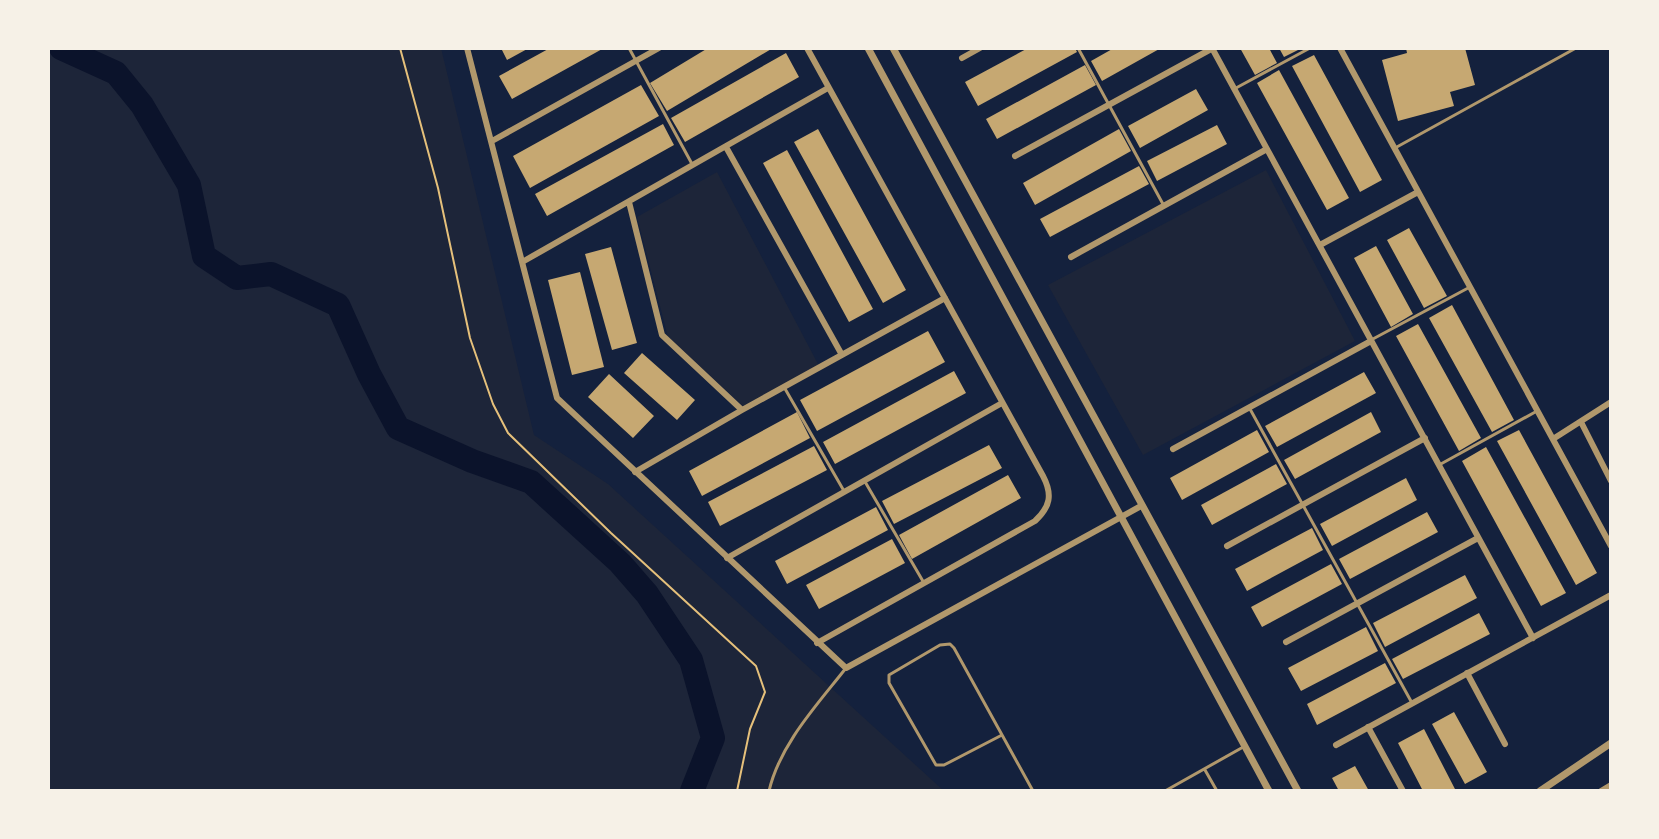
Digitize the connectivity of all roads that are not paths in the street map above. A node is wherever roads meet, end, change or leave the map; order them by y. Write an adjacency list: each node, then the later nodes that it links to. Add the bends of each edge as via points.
1 (467, 48): 18 (street)
2 (629, 48): 14 (lane)
3 (659, 48): 14 (street)
4 (807, 48): 15 (street)
5 (868, 48): 51 (street)
6 (893, 48): 50 (street)
7 (980, 48): 13 (street)
8 (1078, 48): 17 (lane)
9 (1212, 48): 16 (street); 17 (street)
10 (1310, 48): 16 (lane)
11 (1340, 48): 20 (street)
12 (1576, 48): 20 (lane)
13 (962, 58)
14 (636, 61): 18 (street); 23 (lane)
15 (828, 88): 19 (street); 31 (street)
16 (1235, 89): 21 (street)
17 (1109, 105): 22 (street); 26 (lane)
18 (492, 141): 29 (street)
19 (726, 147): 23 (street); 33 (street)
20 (1395, 148): 24 (street)
21 (1267, 149): 26 (street); 27 (street)
22 (1015, 156)
23 (692, 165): 25 (street)
24 (1418, 192): 27 (street); 30 (street)
25 (629, 202): 29 (street); 38 (street, via 662,335)
26 (1164, 206): 28 (street)
27 (1320, 245): 32 (street)
28 (1071, 257)
29 (524, 261): 45 (street, via 557,398)
30 (1470, 287): 32 (lane); 39 (street)
31 (945, 298): 33 (street); 36 (street)
32 (1371, 341): 37 (street); 41 (street)
33 (842, 355): 34 (street)
34 (784, 387): 38 (street); 48 (lane)
35 (1611, 402): 40 (street)
36 (1002, 403): 46 (street); 56 (street, via 1049,488 1050,501 1035,521)
37 (1249, 407): 43 (street); 49 (lane)
38 (742, 410): 45 (street)
39 (1537, 411): 42 (street); 44 (lane)
40 (1581, 422): 42 (street); 47 (street)
41 (1425, 438): 44 (street); 49 (street)
42 (1553, 439): 54 (street)
43 (1173, 449)
44 (1439, 465): 52 (street)
45 (635, 472): 55 (street)
46 (864, 480): 48 (street); 56 (lane)
47 (1611, 481)
48 (844, 491): 55 (street)
49 (1303, 505): 53 (street); 58 (lane)
50 (1141, 506): 51 (street); 78 (street)
51 (1120, 516): 62 (street); 70 (street)
52 (1478, 538): 58 (street); 59 (street)
53 (1227, 546)
54 (1611, 546)
55 (727, 558): 61 (street)
56 (924, 583): 61 (street)
57 (1611, 595): 59 (street)
58 (1357, 604): 60 (street); 64 (lane)
59 (1533, 638): 63 (street)
60 (1286, 642)
61 (817, 643): 62 (street)
62 (846, 668): 73 (lane, via 800,726)
63 (1467, 673): 64 (street); 68 (street)
64 (1412, 703): 65 (street)
65 (1368, 727): 69 (street); 79 (street)
66 (1002, 735): 66 (lane, via 950,644 889,675 936,765); 74 (lane)
67 (1611, 743): 80 (street)
68 (1505, 744)
69 (1336, 745)
70 (1245, 746): 71 (lane); 77 (street)
71 (1204, 769): 75 (lane); 76 (lane)
72 (1611, 785): 81 (street)
73 (769, 791)
74 (1033, 791)
75 (1165, 791)
76 (1217, 791)
77 (1269, 791)
78 (1298, 791)
79 (1403, 791)
80 (1540, 791)
81 (1601, 791)

